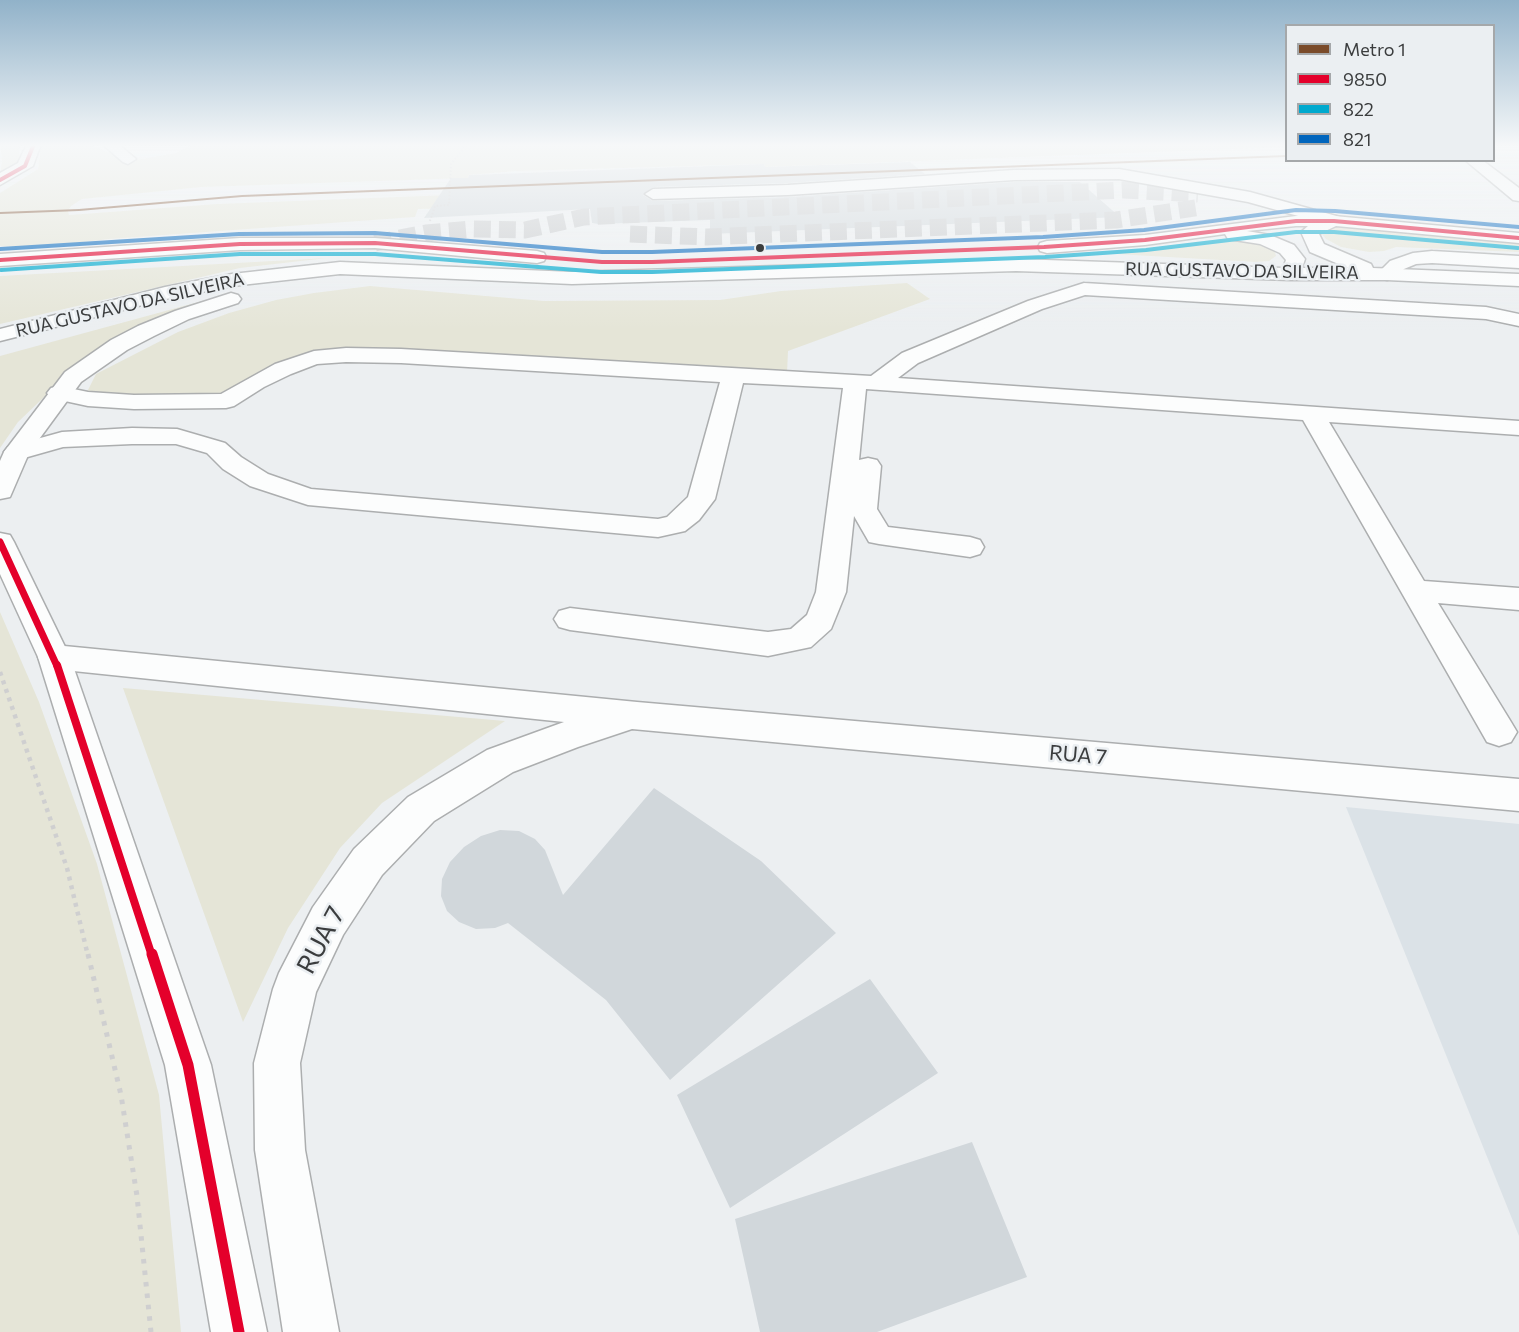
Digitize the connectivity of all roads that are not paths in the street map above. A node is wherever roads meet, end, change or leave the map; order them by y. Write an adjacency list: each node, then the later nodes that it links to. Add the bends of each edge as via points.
1 (1259, 206): 3 (main road)
2 (1282, 206): 3 (main road)
3 (1334, 221): 4 (main road, via 1269,223); 5 (main road); 10 (main road, via 1310,232 1317,248)
4 (1211, 232): 6 (main road, via 1044,247 652,262 602,262 375,243 240,244); 9 (main road, via 1264,239 1287,249 1296,259)
5 (1519, 238)
6 (0, 260)
7 (1519, 262): 10 (main road, via 1432,257 1397,265)
8 (405, 270): 9 (main road, RUA GUSTAVO DA SILVEIRA, via 572,279 1016,266); 13 (main road, RUA GUSTAVO DA SILVEIRA, via 339,268 232,280); 16 (main road, via 302,282 210,304 119,345 73,377)
9 (1290, 274): 10 (main road, RUA GUSTAVO DA SILVEIRA)
10 (1387, 274): 11 (main road, RUA GUSTAVO DA SILVEIRA)
11 (1519, 280)
12 (1519, 320): 15 (main road, via 1486,313 1084,289 1035,304 910,358)
13 (0, 335)
14 (733, 376): 15 (main road); 18 (main road, via 346,355 314,358 283,369); 22 (main road, via 701,499 675,525 658,528 308,497 259,480 216,448)
15 (866, 382): 19 (main road); 26 (main road, via 863,509 879,536); 29 (main road, via 831,592 820,621 800,639 768,644)
16 (59, 393): 17 (main road); 23 (main road)
17 (88, 399): 18 (main road); 21 (main road, via 81,429)
18 (226, 401): 22 (main road)
19 (1312, 414): 20 (main road); 27 (main road)
20 (1519, 428)
21 (62, 440): 22 (main road, via 132,436 177,437); 23 (main road)
22 (198, 442)
23 (17, 452): 24 (main road)
24 (0, 490)
25 (0, 542): 30 (main road)
26 (970, 547)
27 (1415, 591): 28 (main road); 33 (main road)
28 (1519, 599)
29 (570, 619)
30 (54, 657): 31 (main road, RUA 7); 36 (main road, via 188,1065)
31 (522, 704): 32 (main road, RUA 7); 34 (main road, via 516,730)
32 (637, 716): 34 (main road, RUA 7, via 572,734); 35 (main road, RUA 7)
33 (1499, 732)
34 (500, 761): 37 (main road, RUA 7, via 421,809 368,862 328,921 295,988 277,1063 280,1150)
35 (1519, 795)
36 (239, 1332)
37 (311, 1332)

